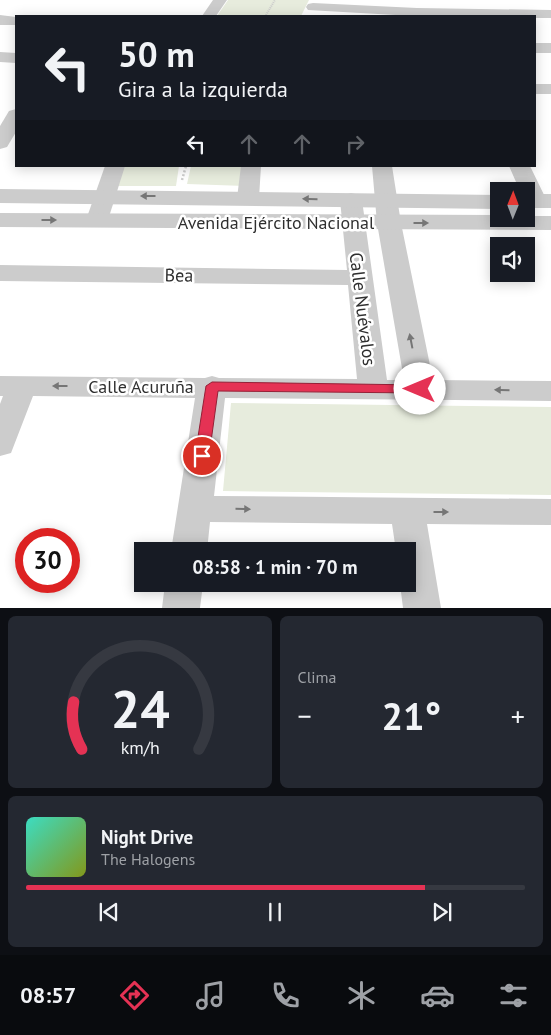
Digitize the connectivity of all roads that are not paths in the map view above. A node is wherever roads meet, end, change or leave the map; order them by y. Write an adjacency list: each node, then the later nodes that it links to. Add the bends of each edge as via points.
1 (215, 0): 4 (street)
2 (312, 8): 3 (street)
3 (551, 14)
4 (209, 15)
5 (0, 20): 6 (street)
6 (15, 21)
7 (536, 48): 8 (street)
8 (551, 48)
9 (0, 57): 10 (street)
10 (15, 58)
11 (536, 89): 12 (street)
12 (551, 89)
13 (15, 117): 14 (street)
14 (0, 144)
15 (115, 167): 20 (street)
16 (251, 167): 21 (street)
17 (382, 167): 25 (street)
18 (521, 167): 22 (street)
19 (0, 196): 20 (street, Avenida Ejército Nacional)
20 (105, 196): 21 (street, Avenida Ejército Nacional, one-way to 20); 27 (street)
21 (248, 198): 24 (street, Avenida Ejército Nacional, one-way to 21)
22 (538, 201)
23 (490, 203): 25 (street, Avenida Ejército Nacional)
24 (351, 211): 25 (street, Avenida Ejército Nacional); 27 (street, Avenida Ejército Nacional); 30 (street, Calle Nuévalos)
25 (388, 212): 28 (street, Avenida Ejército Nacional, one-way to 28); 34 (street, one-way to 25)
26 (0, 220): 27 (street, Avenida Ejército Nacional, one-way to 27)
27 (97, 220)
28 (551, 223)
29 (0, 273): 30 (street, Bea)
30 (359, 278): 33 (street, Calle Nuévalos)
31 (11, 386): 32 (street, Calle Acuruña, one-way to 31); 36 (street)
32 (212, 386): 33 (street, Calle Acuruña); 37 (street)
33 (373, 389): 34 (street, Calle Acuruña)
34 (420, 389): 35 (street, Calle Acuruña, one-way to 34)
35 (551, 391)
36 (0, 445)
37 (194, 508): 38 (street, one-way to 38); 40 (street)
38 (408, 512): 39 (street, one-way to 39); 43 (street)
39 (551, 512)
40 (190, 542)
41 (183, 592): 42 (street)
42 (181, 608)
43 (422, 608)

